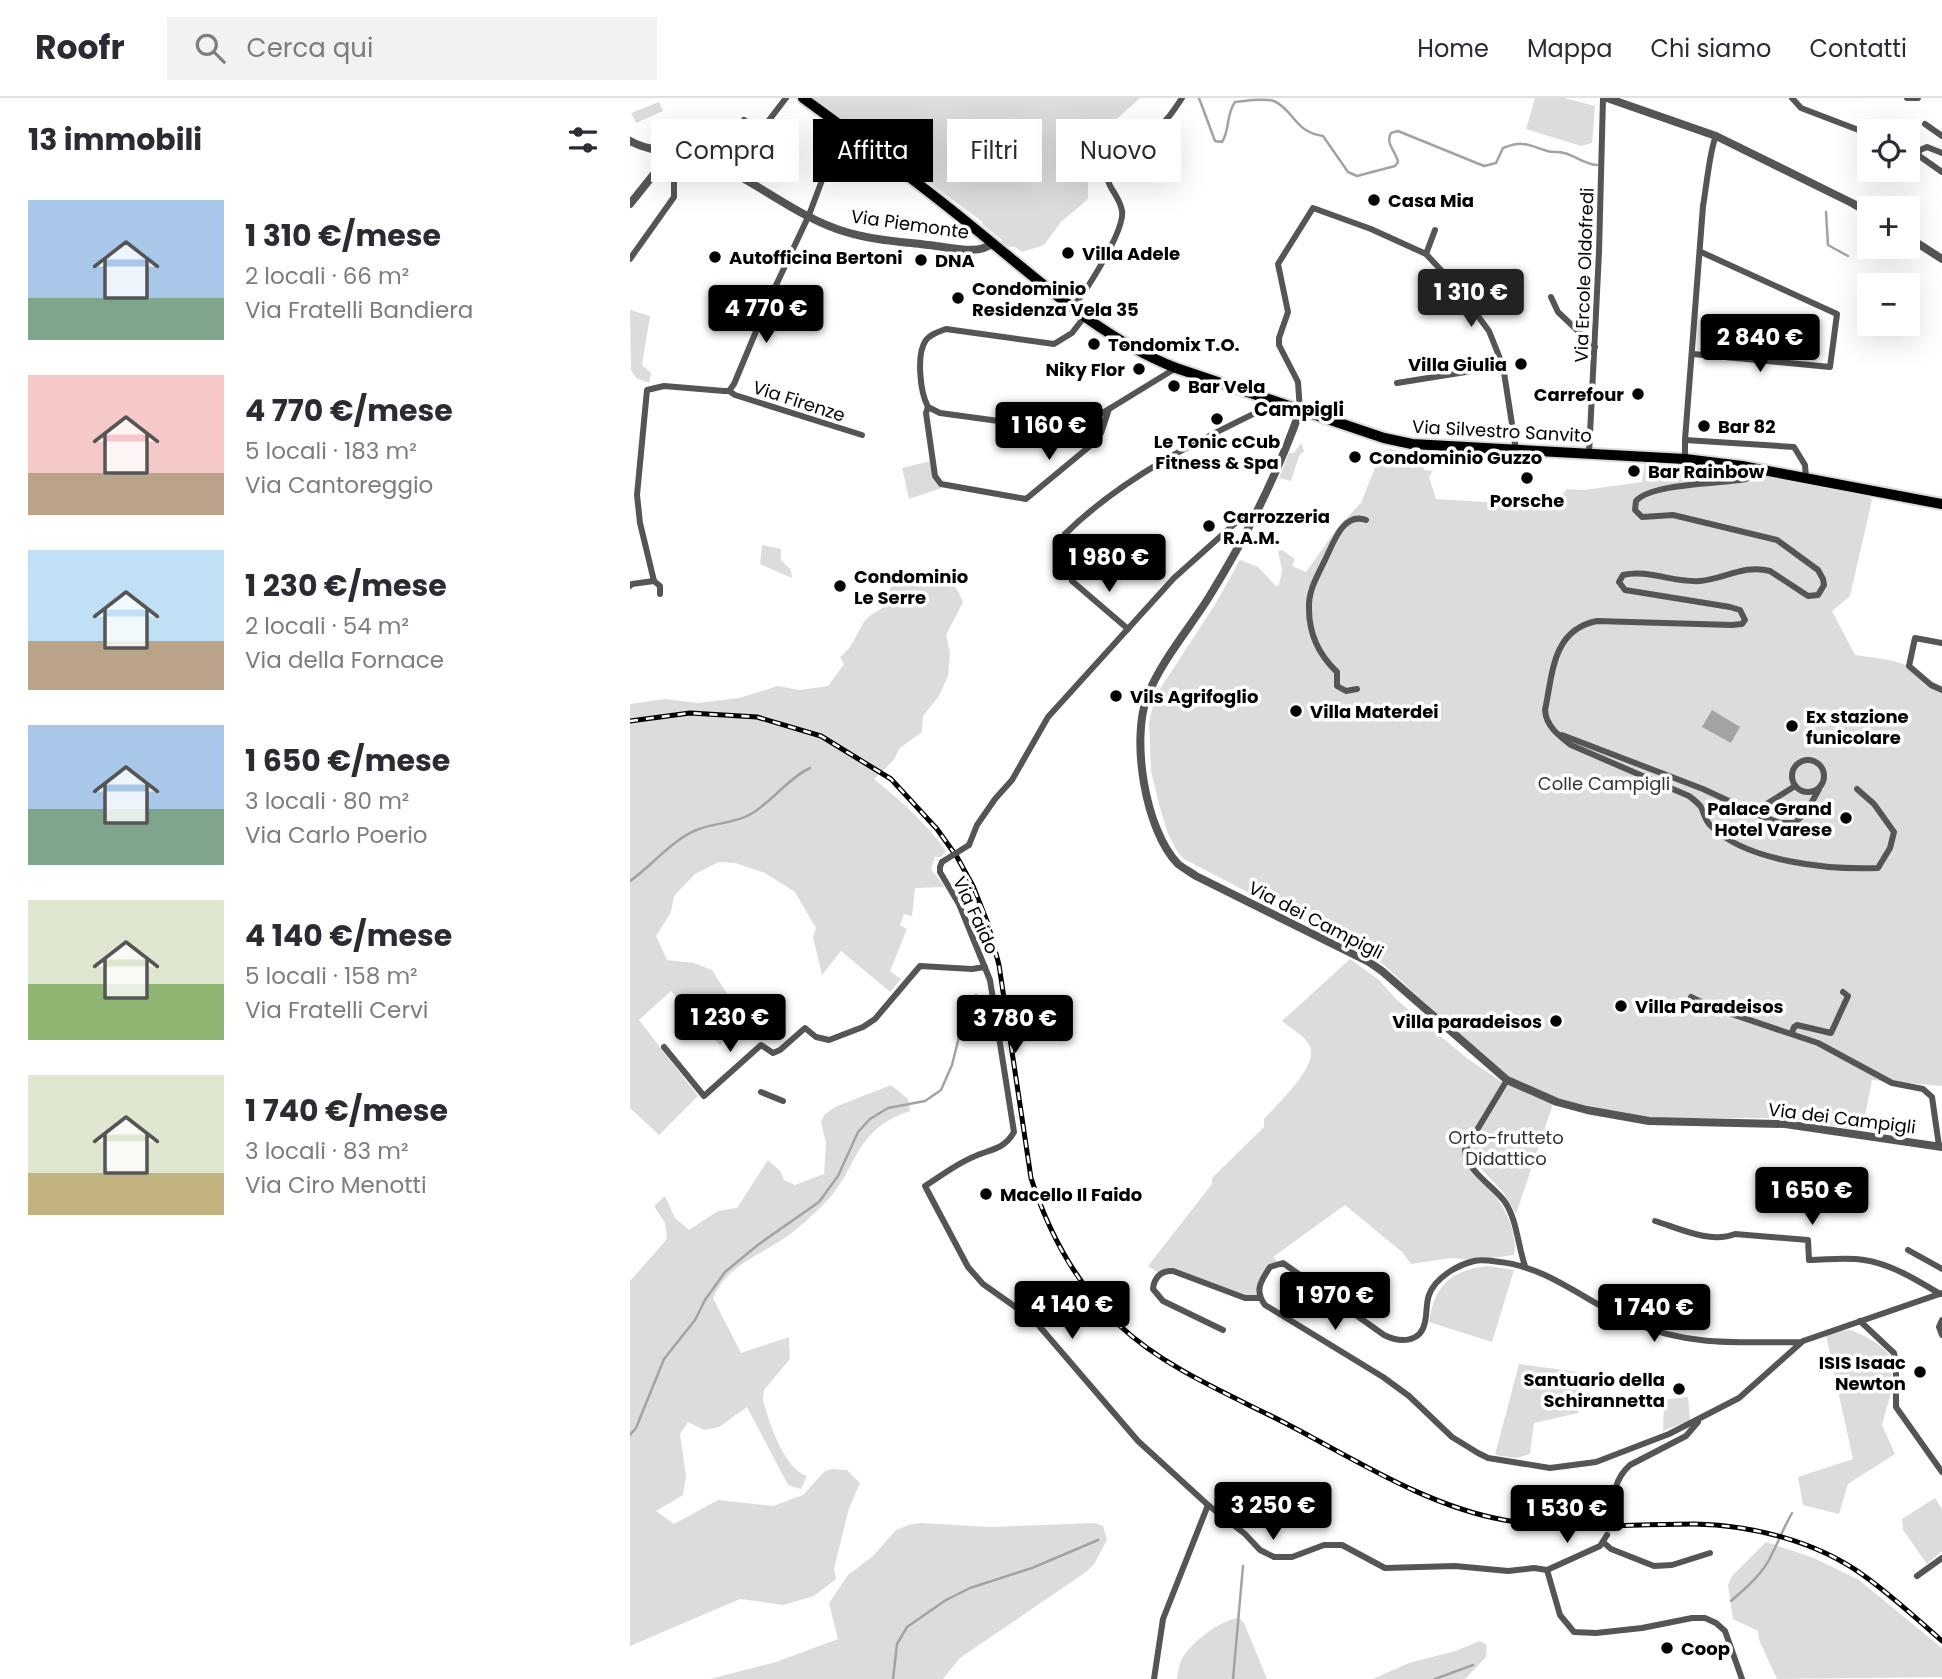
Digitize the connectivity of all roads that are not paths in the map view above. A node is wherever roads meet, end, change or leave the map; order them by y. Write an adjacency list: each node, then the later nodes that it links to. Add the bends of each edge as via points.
1 (786, 98): 8 (street)
2 (803, 98): 9 (main road, Via Silvestro Sanvito)
3 (1182, 98): 37 (street, via 1161,125 1112,160 1107,183 1121,207 1122,220 1089,287)
4 (1605, 98): 12 (street); 39 (street, Via Ercole Oldofredi)
5 (1792, 98): 11 (street, via 1801,108)
6 (1907, 98): 7 (street)
7 (1918, 98)
8 (771, 119)
9 (831, 119)
10 (1925, 124): 13 (street)
11 (1857, 129)
12 (1716, 136): 27 (street); 32 (street, via 1703,206)
13 (1942, 136)
14 (630, 141): 15 (street, Via Piemonte)
15 (651, 148)
16 (1920, 150): 17 (street, via 1927,147)
17 (1942, 153)
18 (1920, 156): 19 (street)
19 (1942, 172)
20 (651, 177): 21 (street)
21 (649, 180): 26 (street)
22 (674, 182): 35 (street, via 674,197)
23 (749, 182): 28 (street, Via Piemonte)
24 (821, 182): 28 (street)
25 (914, 182): 30 (main road, Via Silvestro Sanvito)
26 (630, 204)
27 (1857, 206)
28 (809, 215): 30 (street, Via Piemonte, via 845,232 871,237 977,250); 44 (street)
29 (1435, 230): 33 (street)
30 (993, 243): 37 (main road, Via Silvestro Sanvito)
31 (1920, 245): 34 (street)
32 (1701, 253): 40 (street); 40 (street, via 1837,314 1830,368)
33 (1426, 254): 41 (street, via 1489,331); 48 (street, via 1313,208 1278,264 1288,312 1279,345 1298,383)
34 (1942, 259)
35 (630, 260)
36 (1551, 296): 39 (street, via 1558,312)
37 (1073, 306): 38 (main road, Via Silvestro Sanvito)
38 (1085, 316): 42 (main road, Via Silvestro Sanvito, via 1148,358); 46 (street, via 1072,333 1054,344 946,329 934,333 921,352 921,391)
39 (1595, 347): 52 (street, Via Ercole Oldofredi)
40 (1693, 354): 50 (street)
41 (1503, 366): 43 (street); 51 (street)
42 (1176, 368): 45 (main road, Via Silvestro Sanvito); 47 (street)
43 (1397, 383)
44 (729, 391): 49 (street, Via Firenze); 60 (street, Via Firenze, via 664,386 647,390 637,495)
45 (1276, 402): 48 (main road, Via Silvestro Sanvito); 59 (street, via 1138,476 1087,512)
46 (928, 407): 47 (street, via 940,413 1065,430); 47 (street, via 935,476 941,484 1026,499 1090,446 1101,433)
47 (1109, 409)
48 (1300, 411): 51 (main road, Via Silvestro Sanvito, via 1412,444); 57 (street, Via dei Campigli)
49 (862, 435)
50 (1685, 440): 53 (street); 55 (street, via 1794,447 1805,465)
51 (1516, 450): 52 (main road, Via Silvestro Sanvito)
52 (1589, 454): 53 (main road, Via Silvestro Sanvito)
53 (1685, 459): 54 (main road, Via Silvestro Sanvito)
54 (1753, 468): 55 (main road, Via Silvestro Sanvito); 68 (street, via 1745,479 1642,496 1635,510 1642,517 1673,515 1777,540 1818,570 1822,591 1808,596 1763,569 1700,581 1623,575 1619,582 1625,590 1730,607 1740,610 1745,620 1737,625 1597,621 1578,626 1558,648 1545,710 1547,722)
55 (1806, 478): 56 (main road, Via Silvestro Sanvito)
56 (1942, 504)
57 (1255, 514): 64 (street, Via Faido, via 1241,518 1174,578); 78 (street, Via dei Campigli, via 1147,696 1141,722 1142,775 1157,827 1173,856 1196,876 1382,971)
58 (1366, 520): 66 (street, via 1352,520 1340,529 1308,605 1310,629 1318,649 1337,671 1337,686 1346,691)
59 (1065, 534)
60 (654, 581): 62 (street); 63 (street)
61 (1072, 581): 64 (street)
62 (630, 586)
63 (660, 594)
64 (1128, 629): 73 (street, Via Faido, bridge, via 1048,717 1012,780 977,825 969,845 940,867)
65 (1942, 643): 67 (street, via 1915,638 1909,666)
66 (1357, 689)
67 (1942, 690)
68 (1557, 733): 71 (street, via 1584,752 1689,796 1700,805 1710,826 1726,837 1784,860 1878,868 1894,832); 72 (street)
69 (1795, 786): 70 (street, via 1809,792); 70 (street, via 1793,771 1808,760 1824,771); 72 (street)
70 (1819, 789): 72 (street, via 1795,824)
71 (1857, 789)
72 (1754, 812)
73 (985, 967): 77 (street, via 920,966 863,1027 829,1040 805,1028 773,1053 761,1045 704,1096); 95 (street, Via Faido, via 1014,1132 1000,1148 974,1156 925,1186 976,1278 1034,1320 1138,1441)
74 (1843, 992): 76 (street, via 1848,996 1832,1033 1797,1025)
75 (1691, 997): 76 (street)
76 (1792, 1033): 81 (street, via 1818,1042 1879,1078 1930,1093)
77 (664, 1047)
78 (1507, 1080): 81 (street, Via dei Campigli, via 1557,1102 1649,1121 1784,1124); 84 (street, via 1465,1150 1465,1158 1506,1204)
79 (761, 1092): 80 (street)
80 (783, 1101)
81 (1940, 1147)
82 (1655, 1221): 86 (street, via 1706,1236 1808,1240 1809,1260 1874,1262)
83 (1908, 1250): 85 (street)
84 (1525, 1266): 87 (street, via 1476,1260 1449,1272 1429,1295 1421,1332 1409,1340 1384,1335 1283,1264 1270,1267 1260,1282); 92 (street, via 1635,1323 1679,1337 1715,1343)
85 (1942, 1269)
86 (1941, 1294): 89 (street)
87 (1260, 1298): 90 (street, via 1245,1298 1173,1271 1156,1279 1153,1289 1163,1301); 93 (street, via 1383,1377 1452,1437 1488,1458 1550,1468 1585,1465)
88 (1942, 1320): 91 (street)
89 (1860, 1321): 92 (street); 94 (street, via 1894,1353 1895,1407)
90 (1223, 1330)
91 (1942, 1335)
92 (1801, 1342): 93 (street, via 1739,1398)
93 (1699, 1420): 96 (street, via 1686,1436 1630,1465 1619,1477)
94 (1942, 1472)
95 (1208, 1505): 101 (street, via 1274,1557 1292,1557 1334,1544 1385,1568); 103 (street, via 1163,1619)
96 (1611, 1521)
97 (1608, 1535): 98 (street)
98 (1603, 1542): 99 (street, via 1654,1566); 101 (street)
99 (1710, 1553)
100 (1942, 1558): 102 (street)
101 (1547, 1570): 104 (street, via 1560,1615 1574,1632 1705,1618 1725,1631)
102 (1917, 1576)
103 (1154, 1679)
104 (1742, 1679)

